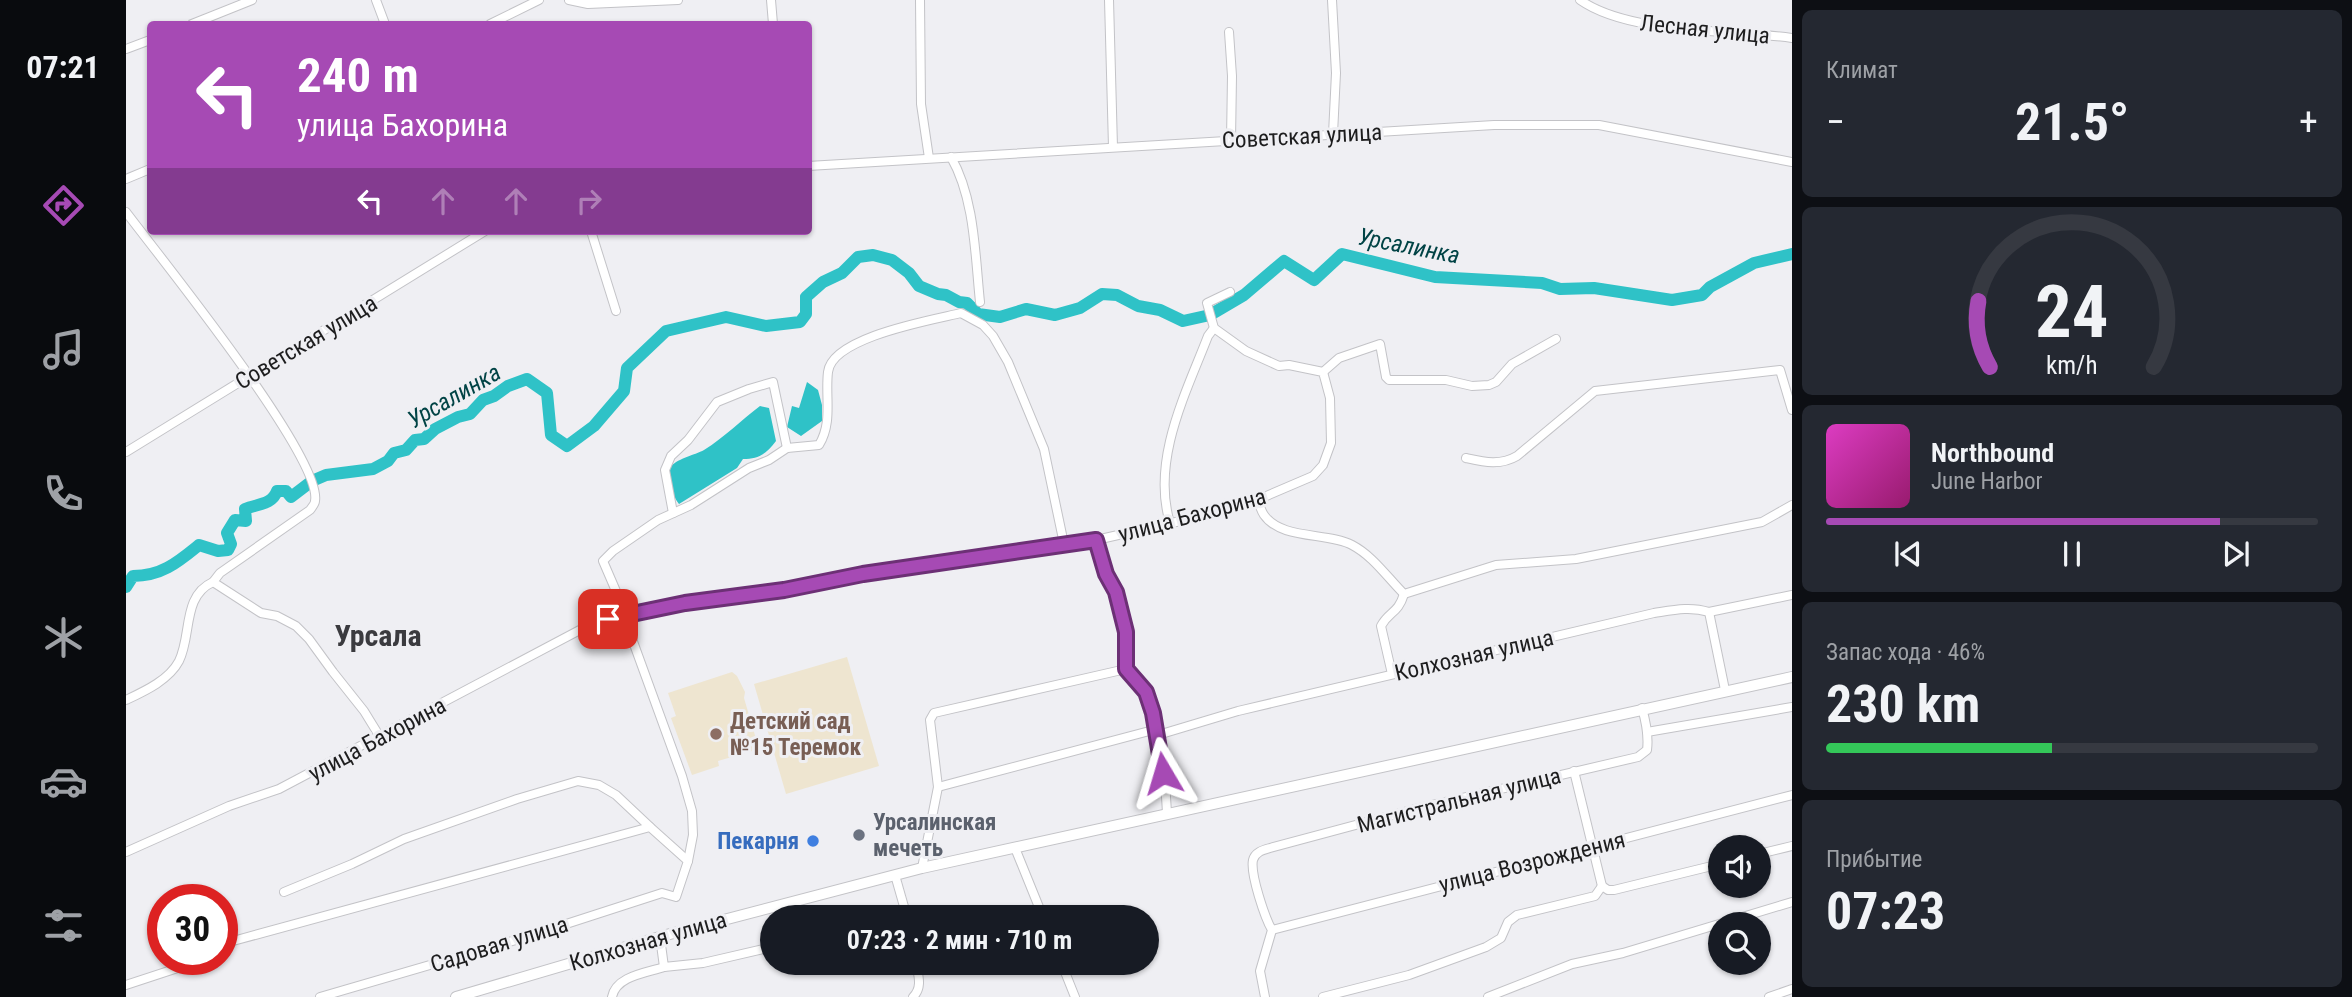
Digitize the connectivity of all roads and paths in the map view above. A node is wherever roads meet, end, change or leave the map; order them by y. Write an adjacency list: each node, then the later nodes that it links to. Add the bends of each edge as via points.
1 (252, 0): 11 (street)
2 (376, 0): 12 (street)
3 (539, 0): 13 (street)
4 (569, 0): 5 (street, via 588,4)
5 (678, 0)
6 (771, 0): 14 (street)
7 (920, 0): 23 (street, via 922,103)
8 (1109, 0): 21 (street)
9 (1332, 0): 19 (street)
10 (1580, 0): 16 (street, Лесная улица, via 1631,23)
11 (200, 21)
12 (385, 21)
13 (495, 21)
14 (773, 21)
15 (1229, 32): 20 (street)
16 (1792, 38)
17 (147, 41): 18 (street)
18 (126, 49)
19 (1333, 134): 20 (street, Советская улица); 24 (street, Советская улица, via 1494,125 1599,125)
20 (1231, 141): 21 (street, Советская улица)
21 (1113, 147): 22 (street, Советская улица)
22 (950, 157): 23 (street, Советская улица); 32 (street, via 967,200)
23 (929, 158): 25 (street, Советская улица)
24 (1792, 162)
25 (812, 166)
26 (147, 170): 27 (street)
27 (126, 179)
28 (126, 212): 37 (street)
29 (479, 235): 37 (street, Советская улица)
30 (593, 235): 33 (street)
31 (1230, 292): 34 (street, via 1207,303)
32 (980, 302)
33 (616, 312)
34 (1214, 328): 36 (street, via 1261,359); 45 (street, via 1175,421 1165,474)
35 (1556, 340): 36 (street, via 1512,364 1496,382 1482,386 1446,380 1389,380 1380,344 1339,358)
36 (1323, 372): 42 (street, улица Бахорина, via 1330,398 1331,443 1323,465 1313,476)
37 (250, 376): 40 (street, Советская улица); 48 (street, via 302,459 315,500 310,510)
38 (1792, 410): 41 (street, via 1780,370 1595,391 1507,462)
39 (787, 448): 44 (street); 44 (street, via 773,382 717,402 667,463 665,476); 47 (street, via 819,445 824,437 828,369 839,356 873,334 961,313 993,336 1008,362 1044,449)
40 (126, 452)
41 (1466, 458)
42 (1258, 500): 45 (street, улица Бахорина); 49 (street, via 1265,517 1277,526 1363,551)
43 (1792, 505): 49 (street, via 1762,522 1576,559 1496,565)
44 (673, 513): 52 (street, via 603,561)
45 (1170, 523): 46 (street, улица Бахорина)
46 (1096, 540): 47 (street, улица Бахорина); 53 (street, via 1123,619)
47 (1064, 544): 52 (street, улица Бахорина)
48 (213, 582): 57 (street, via 198,593 191,609 178,663 163,679); 62 (street, via 261,612 296,626)
49 (1404, 594): 54 (street, via 1401,606 1381,626)
50 (1792, 595): 51 (street, Колхозная улица)
51 (1709, 612): 54 (street, Колхозная улица, via 1681,608 1654,613); 56 (street)
52 (623, 614): 62 (street, улица Бахорина, via 593,623); 73 (street, via 692,811)
53 (1126, 669): 60 (street, via 1146,692); 64 (street, via 934,713 930,720)
54 (1392, 674): 60 (street, Колхозная улица)
55 (1792, 677): 56 (main road, Колхозная улица)
56 (1725, 690): 59 (main road, Колхозная улица)
57 (126, 700)
58 (1792, 707): 61 (street)
59 (1642, 709): 61 (street); 66 (main road, Колхозная улица)
60 (1157, 732): 64 (street, Колхозная улица); 66 (street)
61 (1647, 732): 63 (street, Магистральная улица, via 1643,754)
62 (380, 737): 72 (street, улица Бахорина, via 279,789)
63 (1574, 771): 68 (street); 82 (street, Магистральная улица, via 1270,848 1255,856 1254,873)
64 (938, 787): 75 (street)
65 (1792, 795): 68 (street, улица Возрождения)
66 (1167, 813): 70 (main road, Колхозная улица)
67 (650, 827): 73 (street); 78 (street, via 616,795 599,785 578,781 404,839); 84 (street)
68 (1593, 846): 77 (street); 82 (street, улица Возрождения)
69 (1792, 846): 71 (street)
70 (1015, 848): 75 (main road, Колхозная улица); 81 (street)
71 (1771, 851)
72 (126, 852)
73 (688, 861): 92 (street, Садовая улица, via 676,897 662,893)
74 (1708, 867): 77 (street, via 1614,890)
75 (922, 868): 76 (main road, Колхозная улица)
76 (895, 875): 80 (street); 83 (main road, Колхозная улица)
77 (1602, 886): 98 (street, via 1595,895 1517,915 1501,938 1486,947 1409,975)
78 (284, 892)
79 (1792, 902): 99 (street, via 1572,964)
80 (904, 905)
81 (1038, 905)
82 (1272, 930): 97 (street, via 1260,971)
83 (660, 937): 86 (street); 93 (main road, Колхозная улица)
84 (238, 940)
85 (760, 950): 86 (street)
86 (664, 967): 94 (street, via 621,982)
87 (156, 975): 90 (street)
88 (919, 975): 95 (street, via 918,992)
89 (1066, 975): 96 (street)
90 (126, 985)
91 (1792, 989): 100 (street)
92 (320, 997)
93 (456, 997)
94 (612, 997)
95 (913, 997)
96 (1075, 997)
97 (1265, 997)
98 (1323, 997)
99 (1488, 997)
100 (1769, 997)

